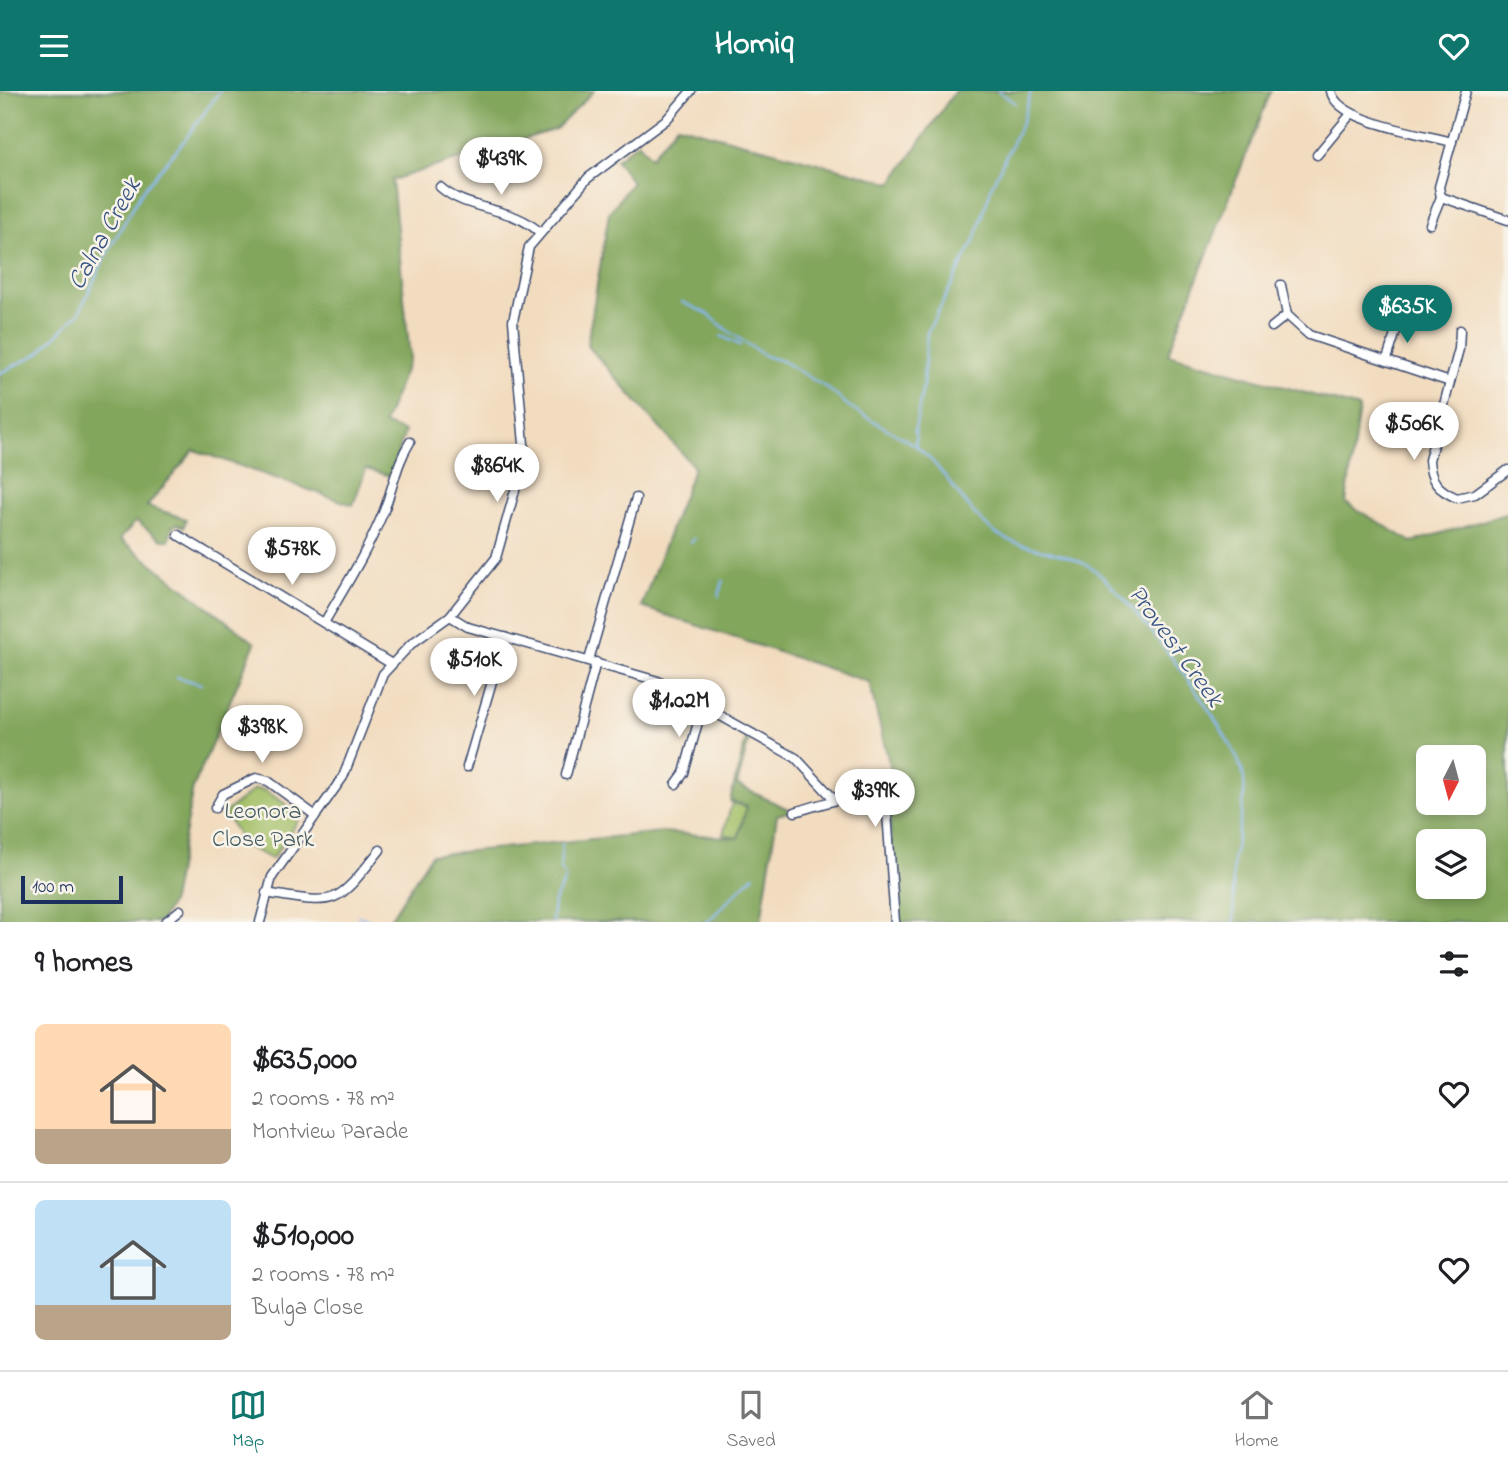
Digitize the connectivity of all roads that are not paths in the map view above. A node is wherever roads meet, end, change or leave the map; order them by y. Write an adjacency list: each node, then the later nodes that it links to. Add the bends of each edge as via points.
1 (691, 91): 11 (street, via 667,120 588,178)
2 (1331, 91): 4 (street, via 1336,103)
3 (1466, 91): 5 (street)
4 (1350, 115): 5 (street); 6 (street)
5 (1452, 142): 8 (street)
6 (1317, 155)
7 (440, 187): 11 (street, via 451,198 527,220)
8 (1440, 197): 9 (street); 10 (street)
9 (1508, 219)
10 (1430, 224)
11 (539, 232): 23 (street, via 525,259 513,321 525,443 523,468 496,558)
12 (1281, 285): 13 (street)
13 (1287, 316): 15 (street); 17 (street, via 1309,335)
14 (1399, 322): 17 (street)
15 (1272, 327)
16 (1460, 330): 18 (street)
17 (1387, 359): 18 (street)
18 (1450, 382): 20 (street, via 1429,460 1434,484 1457,498 1475,494)
19 (410, 442): 24 (street, via 366,551)
20 (1508, 470)
21 (636, 498): 26 (street)
22 (178, 535): 24 (street)
23 (450, 616): 25 (street, via 468,627); 27 (street)
24 (324, 623): 27 (street)
25 (505, 637): 26 (street); 29 (street)
26 (592, 661): 28 (street, via 644,675); 30 (street)
27 (390, 663): 35 (street, via 343,777)
28 (703, 704): 31 (street, via 684,773); 32 (street, via 796,758)
29 (467, 767)
30 (566, 775)
31 (676, 784)
32 (833, 799): 34 (street); 41 (street, via 876,795 886,799)
33 (215, 808): 35 (street, via 223,794 256,778)
34 (794, 812)
35 (316, 816): 37 (street, via 279,866)
36 (380, 849): 37 (street, via 346,892 334,898 320,902)
37 (266, 893): 40 (street)
38 (180, 910): 39 (street)
39 (165, 922)
40 (260, 922)
41 (895, 922)

